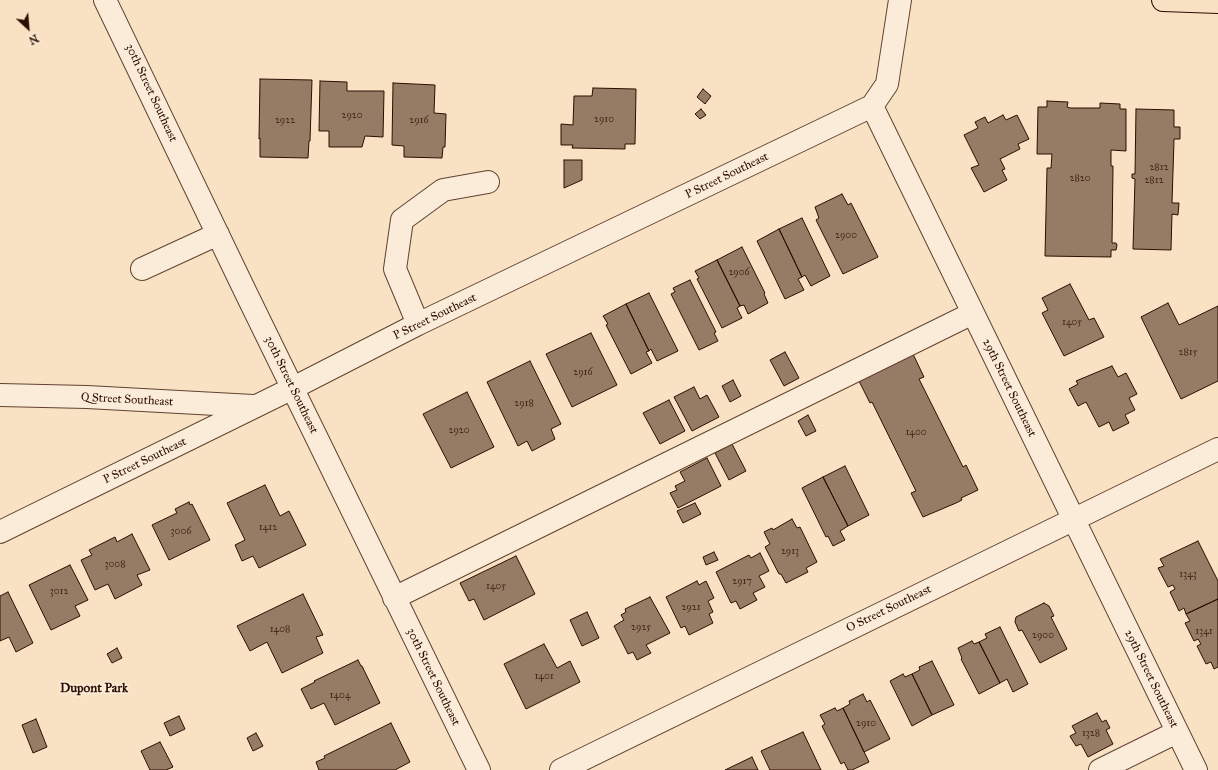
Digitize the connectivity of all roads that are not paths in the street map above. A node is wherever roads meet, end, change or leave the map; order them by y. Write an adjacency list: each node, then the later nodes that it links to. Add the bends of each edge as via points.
1 (105, 0): 7 (street, 30th Street Southeast)
2 (900, 0): 5 (street, via 888,84)
3 (1163, 0): 4 (highway)
4 (1218, 2)
5 (872, 106): 9 (street, 29th Street Southeast); 10 (street, P Street Southeast)
6 (488, 182): 10 (street, via 443,190 402,220 395,269)
7 (218, 234): 8 (street); 11 (street, 30th Street Southeast)
8 (142, 269)
9 (972, 313): 15 (street, 29th Street Southeast); 17 (street)
10 (418, 324): 11 (street, P Street Southeast)
11 (293, 388): 13 (street, P Street Southeast); 17 (street, 30th Street Southeast)
12 (0, 395): 13 (street, Q Street Southeast)
13 (255, 406): 16 (street, P Street Southeast)
14 (1218, 449): 15 (street, O Street Southeast)
15 (1073, 519): 18 (street, 29th Street Southeast); 20 (street, O Street Southeast)
16 (0, 532)
17 (394, 598): 19 (street, 30th Street Southeast)
18 (1177, 732): 21 (street); 22 (street, 29th Street Southeast)
19 (479, 770)
20 (561, 770)
21 (1100, 770)
22 (1196, 770)

